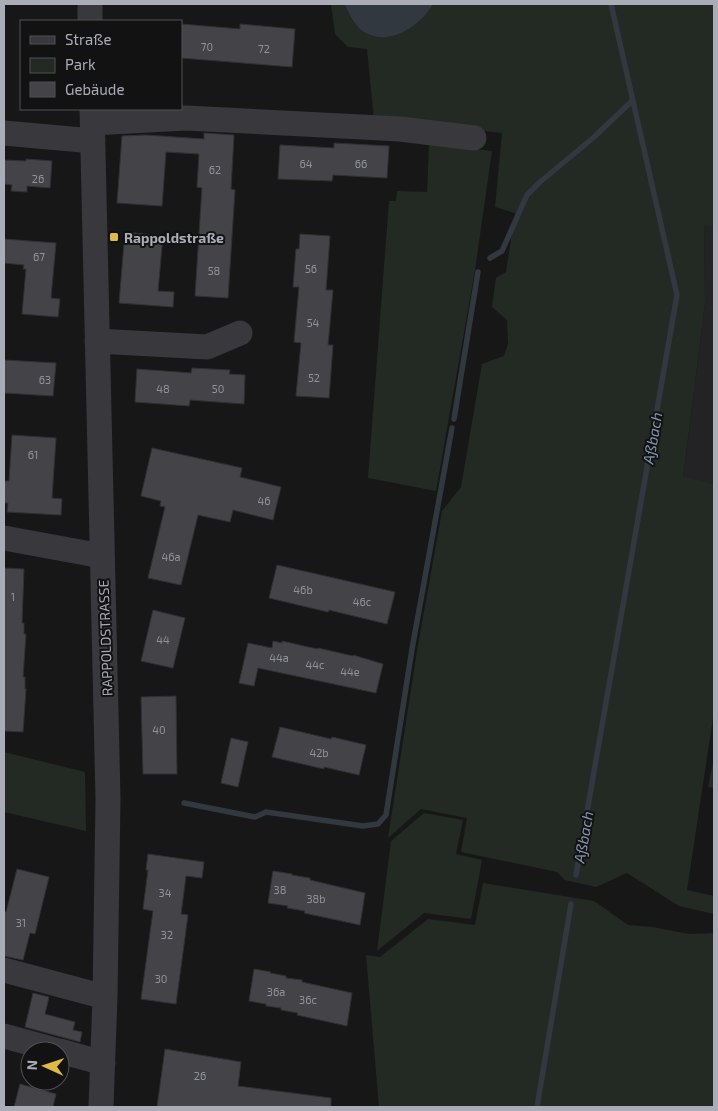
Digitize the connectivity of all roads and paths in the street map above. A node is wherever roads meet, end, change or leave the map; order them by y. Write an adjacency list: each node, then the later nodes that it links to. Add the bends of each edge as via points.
1 (90, 4): 2 (street)
2 (90, 20)
3 (93, 124): 4 (street); 5 (street, via 195,119 400,129); 7 (street, RAPPOLDSTRASSE)
4 (4, 134)
5 (474, 138)
6 (240, 333): 7 (street, via 207,347)
7 (98, 341): 9 (street, RAPPOLDSTRASSE)
8 (4, 538): 9 (street)
9 (102, 556): 11 (street, RAPPOLDSTRASSE, via 108,799)
10 (4, 970): 11 (street)
11 (105, 997): 15 (street, RAPPOLDSTRASSE)
12 (4, 1036): 13 (street)
13 (23, 1041)
14 (70, 1054): 15 (street)
15 (103, 1063): 16 (street, RAPPOLDSTRASSE)
16 (101, 1107)

